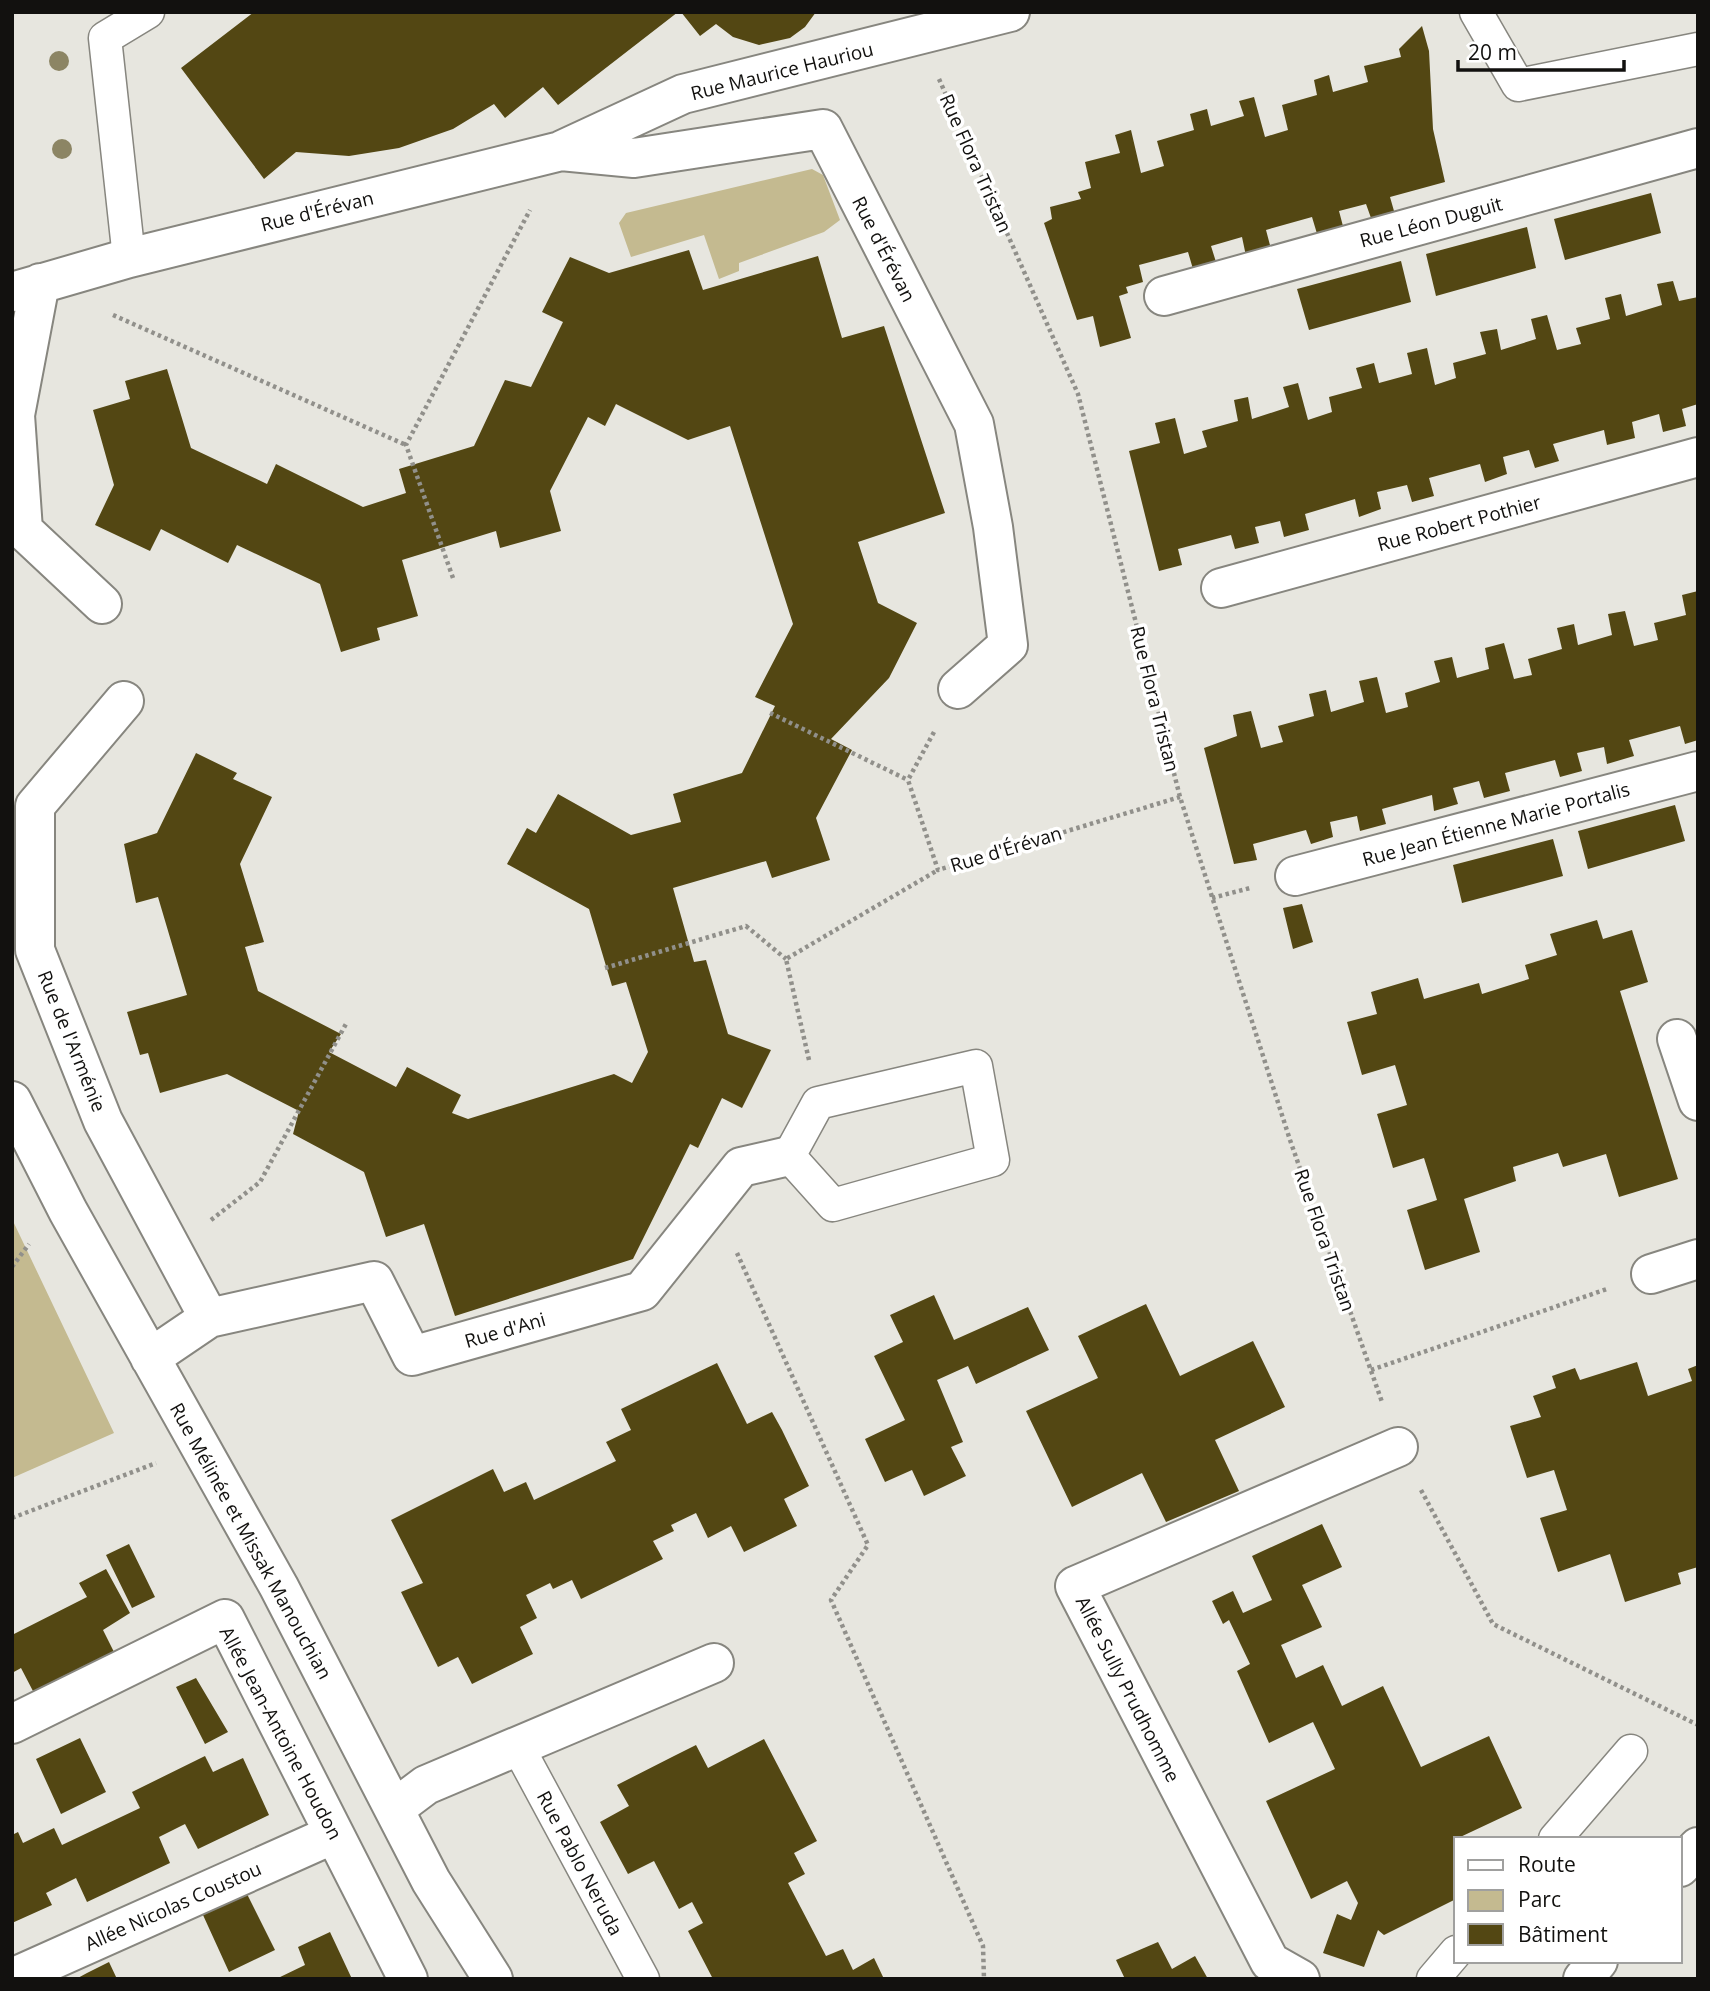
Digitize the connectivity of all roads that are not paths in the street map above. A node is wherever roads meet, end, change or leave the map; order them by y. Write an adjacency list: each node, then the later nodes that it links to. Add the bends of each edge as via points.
1 (148, 12): 7 (lane, via 105,38)
2 (1010, 12): 6 (street, Rue Maurice Hauriou, via 683,94)
3 (1476, 12): 4 (lane, via 1518,85)
4 (1698, 49)
5 (1698, 148): 9 (street, Rue Léon Duguit)
6 (561, 151): 7 (street, Rue d'Érévan); 13 (street, Rue d'Érévan, via 634,158 823,129 974,424 1008,645)
7 (129, 258): 8 (street, Rue d'Érévan)
8 (22, 284): 12 (street, via 15,415 23,530)
9 (1164, 296)
10 (1698, 457): 11 (street, Rue Robert Pothier)
11 (1221, 588)
12 (102, 604)
13 (958, 689)
14 (124, 701): 23 (street, Rue de l'Arménie, via 35,806 36,950 103,1121)
15 (1698, 771): 16 (street, Rue Jean Étienne Marie Portalis)
16 (1295, 876)
17 (1677, 1040): 19 (street)
18 (12, 1101): 24 (street, Rue Mélinée et Missak Manouchian)
19 (1698, 1101)
20 (789, 1156): 20 (lane, via 833,1205 993,1160 976,1066 818,1103); 23 (street, Rue d'Ani, via 741,1167 642,1291 412,1356 374,1281)
21 (1698, 1259): 22 (street)
22 (1651, 1274)
23 (209, 1318): 24 (street)
24 (150, 1358): 30 (street, Rue Mélinée et Missak Manouchian, via 279,1587)
25 (1398, 1447): 41 (street, Allée Sully Prudhomme, via 1075,1586 1270,1962)
26 (714, 1663): 28 (street)
27 (12, 1724): 31 (street, Allée Jean-Antoine Houdon, via 225,1619)
28 (518, 1747): 30 (street, via 426,1785); 40 (lane, Rue Pablo Neruda)
29 (1631, 1751): 32 (lane)
30 (394, 1809): 39 (street, Rue Mélinée et Missak Manouchian, via 431,1881)
31 (334, 1834): 37 (street, Allée Nicolas Coustou); 38 (street, Allée Jean-Antoine Houdon)
32 (1557, 1837)
33 (1698, 1847): 34 (street)
34 (1682, 1865)
35 (1454, 1954): 42 (lane)
36 (1596, 1963): 43 (street)
37 (12, 1978)
38 (408, 1979)
39 (494, 1979)
40 (643, 1979)
41 (1300, 1979)
42 (1433, 1979)
43 (1583, 1979)

